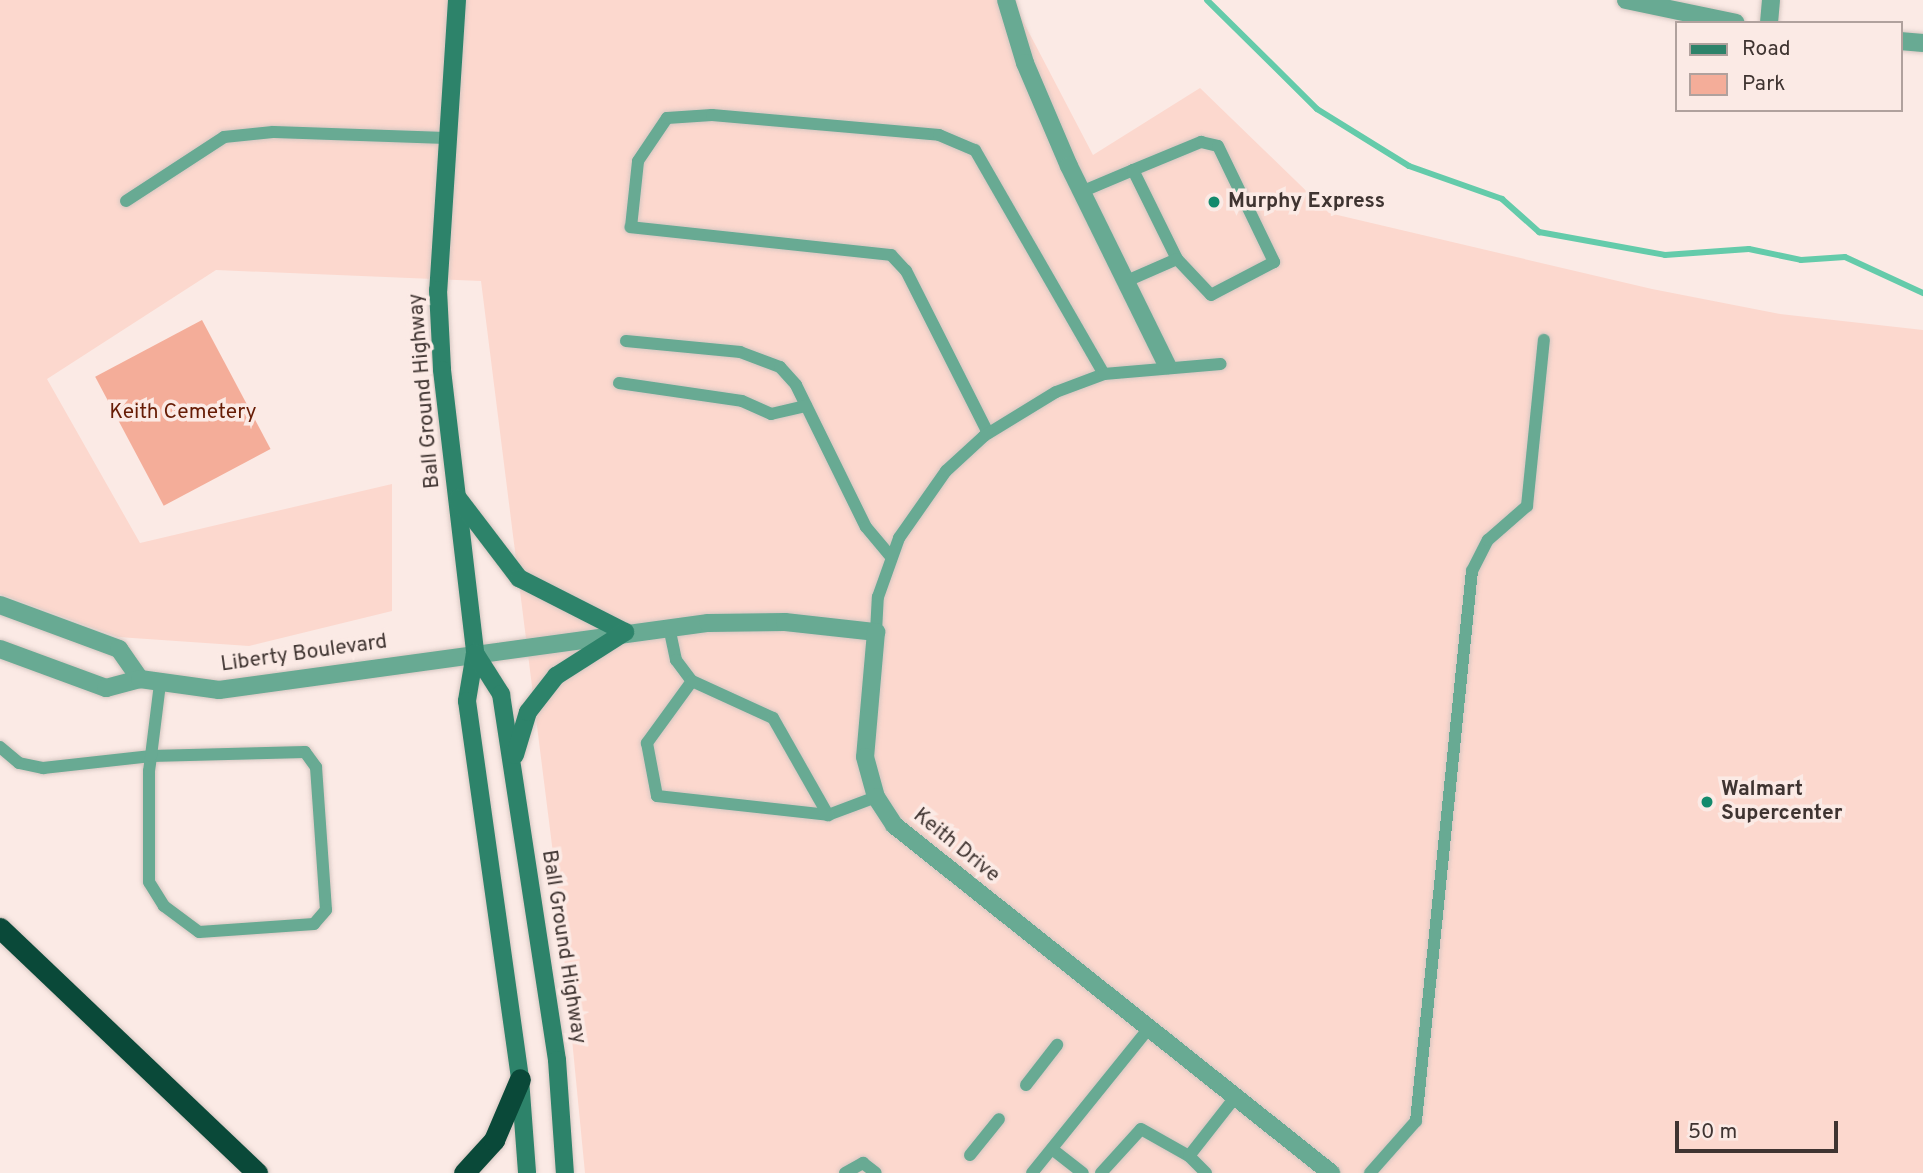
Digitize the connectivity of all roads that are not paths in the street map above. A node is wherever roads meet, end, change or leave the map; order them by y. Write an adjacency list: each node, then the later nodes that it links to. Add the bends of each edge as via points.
1 (457, 0): 9 (main road, Ball Ground Highway)
2 (1006, 0): 11 (street, via 1030,79)
3 (1626, 0): 5 (street)
4 (1771, 0): 6 (street)
5 (1726, 21)
6 (1769, 21)
7 (1902, 41): 8 (street)
8 (1923, 43)
9 (447, 138): 12 (lane, via 273,132 224,137); 23 (main road, Ball Ground Highway, via 438,290)
10 (1133, 170): 11 (lane); 13 (lane); 13 (lane, via 1201,142 1218,146 1274,262 1211,295)
11 (1081, 192): 14 (street)
12 (126, 201)
13 (1177, 258): 14 (lane)
14 (1124, 282): 18 (street)
15 (1544, 340): 60 (lane, via 1527,506 1488,540 1472,570 1416,1121)
16 (626, 341): 21 (lane, via 760,356 788,374)
17 (1221, 364): 18 (lane)
18 (1167, 365): 19 (lane)
19 (1104, 374): 22 (lane, via 1056,392); 22 (lane, via 975,150 939,135 712,115 667,118 638,161 631,227 891,255 906,271)
20 (619, 383): 21 (lane, via 742,401 771,414)
21 (806, 406): 24 (lane, via 858,513)
22 (988, 433): 24 (lane, via 928,494)
23 (456, 496): 27 (main road, via 519,578); 30 (main road, Ball Ground Highway)
24 (891, 557): 28 (lane, via 878,597)
25 (0, 605): 31 (street, via 119,649)
26 (669, 627): 27 (street); 28 (street, via 785,622); 32 (lane, via 676,660)
27 (625, 632): 30 (street); 36 (main road, via 578,659 540,694 520,732)
28 (876, 632): 37 (street, Keith Drive, via 865,757)
29 (0, 649): 31 (street, Liberty Boulevard, via 106,688)
30 (475, 653): 33 (street, Liberty Boulevard, via 235,689); 36 (main road, Ball Ground Highway, via 501,694); 42 (main road, Ball Ground Highway, via 467,701)
31 (141, 679): 33 (street, Liberty Boulevard)
32 (692, 681): 38 (lane, via 772,718); 38 (lane, via 647,743 657,796)
33 (160, 684): 35 (lane)
34 (0, 747): 35 (lane, via 19,763 43,768)
35 (151, 756): 35 (lane, via 149,883 164,906 199,932 314,924 326,910 316,767 305,752)
36 (512, 765): 52 (main road, Ball Ground Highway, via 557,1060)
37 (876, 797): 38 (lane); 40 (street, Keith Drive, via 921,849)
38 (828, 815)
39 (0, 928): 49 (highway)
40 (1150, 1027): 44 (street, Keith Drive); 46 (lane)
41 (1057, 1045): 43 (lane)
42 (520, 1079): 50 (highway, via 494,1140); 51 (main road, Ball Ground Highway)
43 (1026, 1085)
44 (1236, 1096): 48 (lane); 59 (street, Keith Drive)
45 (999, 1119): 47 (lane)
46 (1052, 1149): 55 (lane); 56 (lane)
47 (970, 1155)
48 (1189, 1156): 57 (lane, via 1141,1129); 58 (lane)
49 (257, 1173)
50 (464, 1173)
51 (527, 1173)
52 (565, 1173)
53 (845, 1173): 54 (lane, via 863,1163)
54 (876, 1173)
55 (1032, 1173)
56 (1083, 1173)
57 (1101, 1173)
58 (1206, 1173)
59 (1331, 1173)
60 (1370, 1173)

